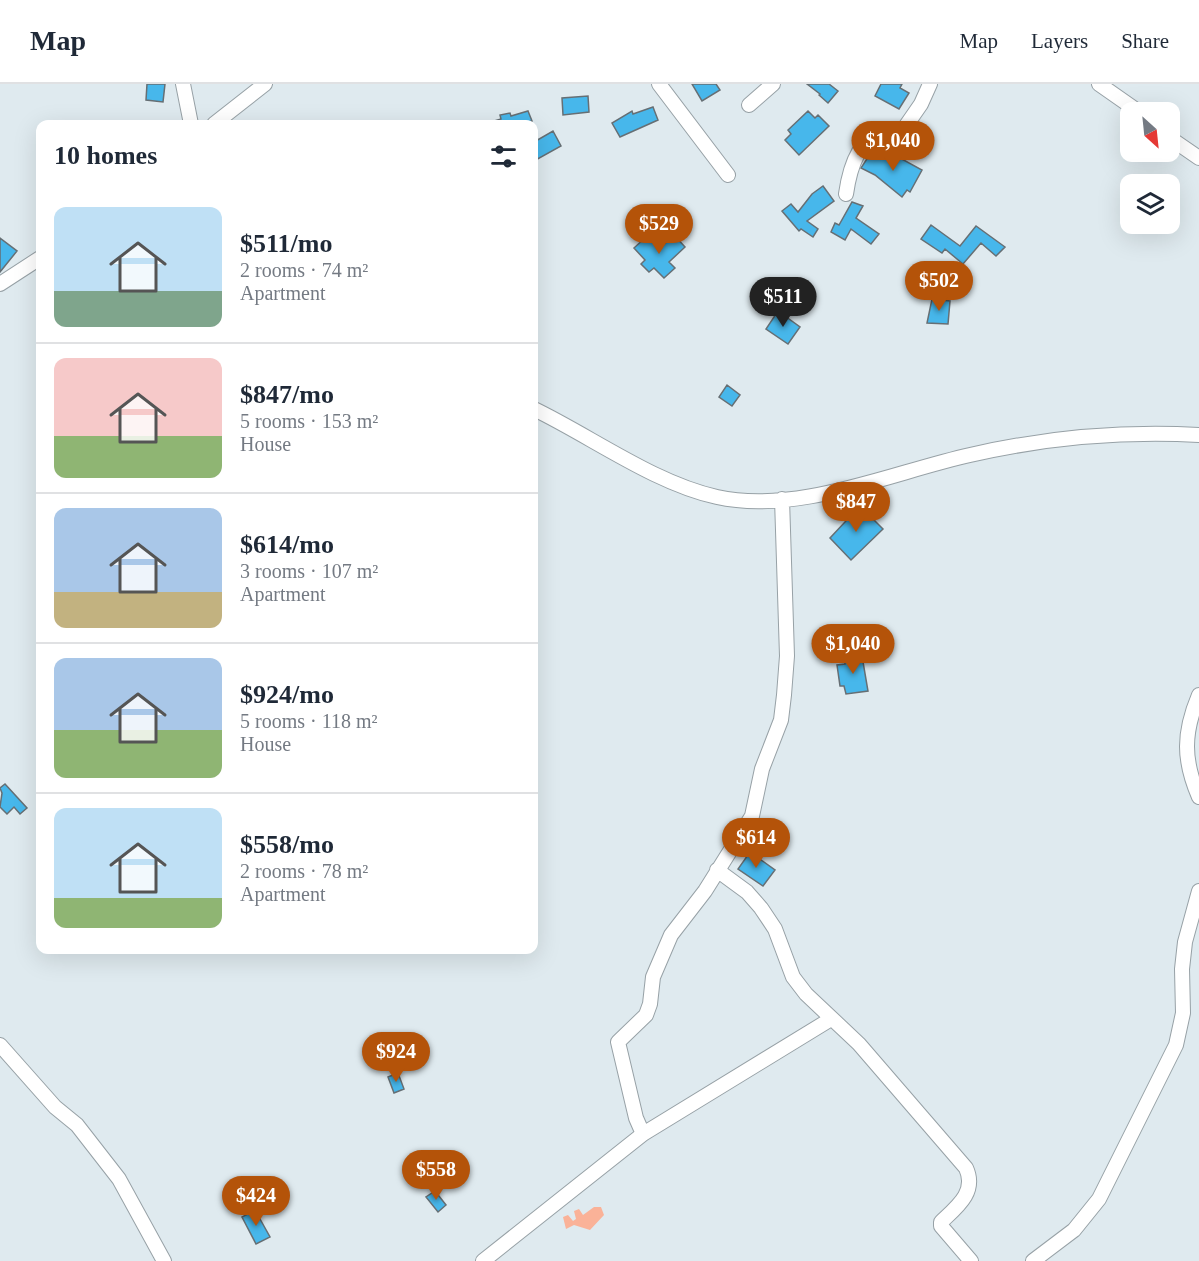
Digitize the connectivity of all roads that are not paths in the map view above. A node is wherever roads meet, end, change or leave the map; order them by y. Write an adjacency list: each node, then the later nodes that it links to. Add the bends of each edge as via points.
1 (183, 84): 9 (street)
2 (265, 84): 10 (street)
3 (659, 84): 13 (street)
4 (773, 84): 8 (street)
5 (930, 84): 14 (street, via 903,130 880,134 864,144 849,176)
6 (1099, 84): 7 (street)
7 (1124, 102)
8 (750, 105)
9 (190, 120)
10 (219, 120)
11 (1180, 145): 12 (street)
12 (1199, 158)
13 (728, 175)
14 (846, 194)
15 (36, 261): 16 (street)
16 (0, 284)
17 (538, 411): 19 (street, via 645,469 697,492 734,500)
18 (1199, 435): 19 (street, via 1135,435 1019,444 848,489)
19 (782, 499): 22 (street, via 787,656 781,720 762,769 752,816)
20 (1199, 695): 21 (street, via 1188,734 1186,760)
21 (1199, 798)
22 (717, 870): 24 (street, via 762,908 775,929 793,977); 26 (street, via 670,935 653,977 646,1015 618,1042)
23 (1199, 891): 30 (street, via 1185,942 1183,1013 1176,1045 1099,1199 1074,1230)
24 (831, 1019): 26 (street); 29 (street, via 859,1044 966,1168 970,1177 967,1192 941,1226)
25 (0, 1045): 27 (street, via 76,1125 119,1179)
26 (643, 1134): 28 (street)
27 (164, 1261)
28 (483, 1261)
29 (971, 1261)
30 (1033, 1261)

